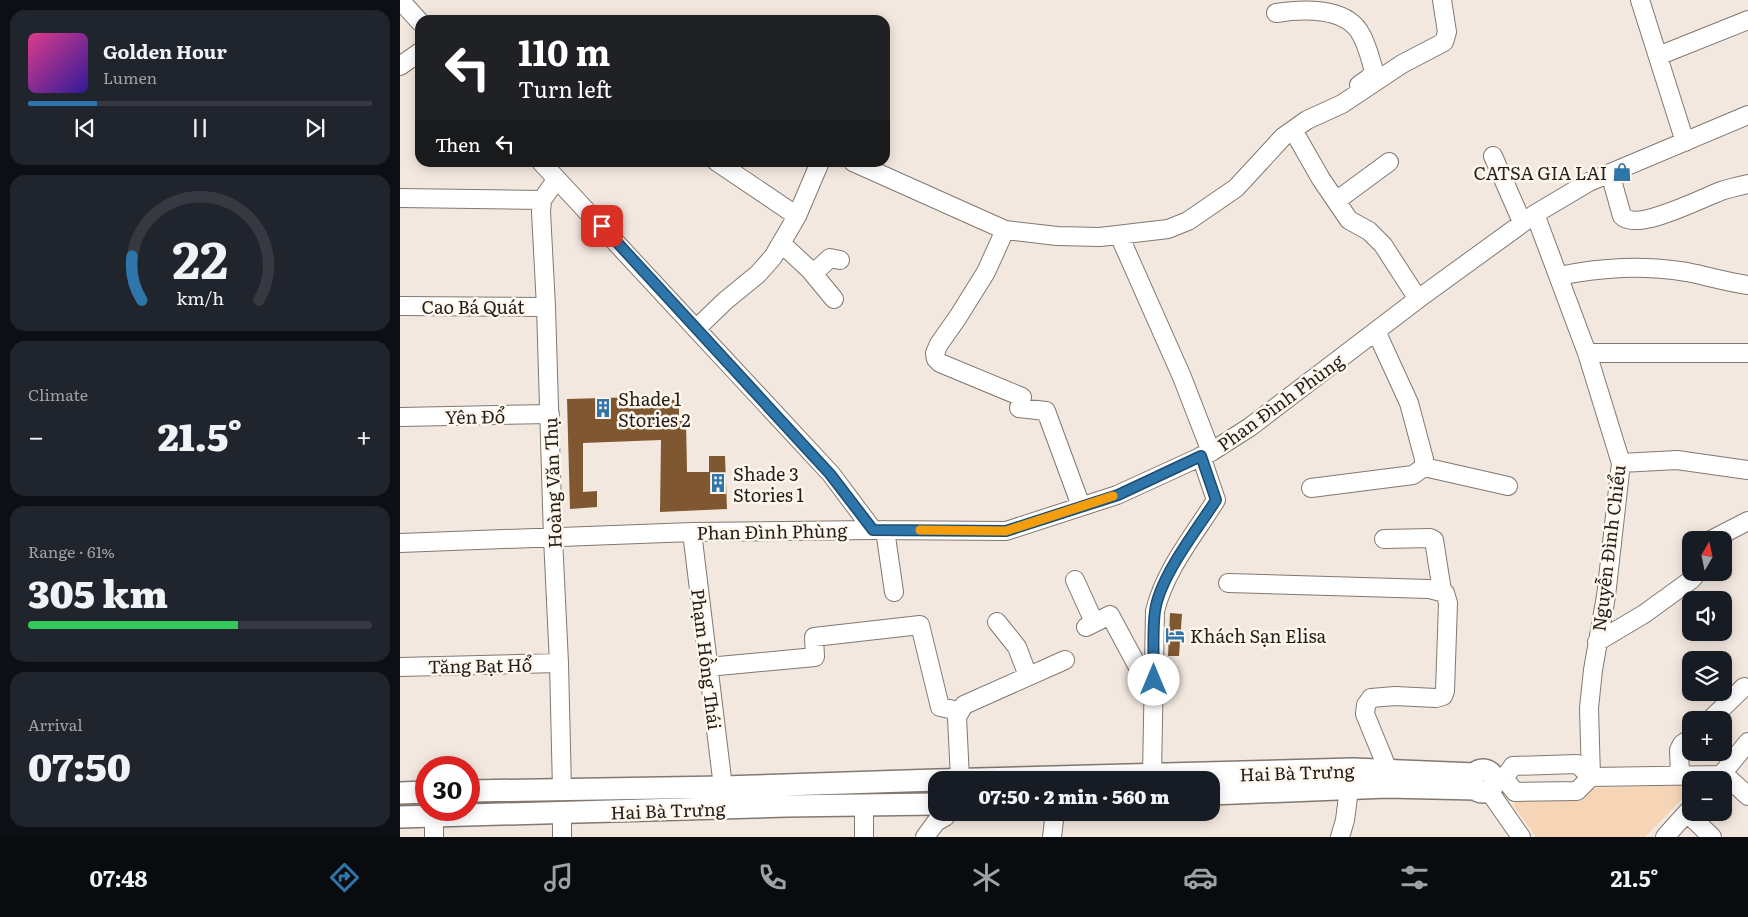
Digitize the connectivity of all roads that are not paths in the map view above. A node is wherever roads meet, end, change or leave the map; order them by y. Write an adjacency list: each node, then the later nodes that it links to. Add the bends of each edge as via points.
1 (400, 0): 5 (street)
2 (1442, 0): 10 (street, via 1447,32 1444,42 1402,64 1342,104)
3 (1640, 0): 8 (street)
4 (1276, 12): 10 (street, via 1306,10 1337,16 1351,22 1364,41 1373,73)
5 (415, 16)
6 (1748, 20): 8 (street)
7 (415, 56): 9 (street)
8 (1658, 56): 13 (street)
9 (400, 66)
10 (1319, 114): 12 (street)
11 (1748, 115): 13 (street, Phan Đình Phùng)
12 (1293, 130): 25 (street); 29 (street, via 1236,188 1188,221 1168,229)
13 (1685, 142): 20 (street, Phan Đình Phùng)
14 (1493, 156): 27 (street, Nguyễn Đình Chiểu)
15 (1389, 162): 25 (street)
16 (546, 167): 21 (street)
17 (725, 167): 26 (street)
18 (818, 167): 26 (street)
19 (864, 167): 28 (street)
20 (1610, 174): 22 (street, via 1622,216 1631,221 1646,220 1720,191); 27 (street, Phan Đình Phùng, via 1589,182)
21 (556, 180): 24 (street); 39 (street)
22 (1748, 184)
23 (400, 198): 24 (street)
24 (542, 200): 38 (street, Hoàng Văn Thụ)
25 (1336, 201): 36 (street, via 1349,220 1370,231 1383,245)
26 (797, 216): 30 (street)
27 (1529, 218): 33 (street, Nguyễn Đình Chiểu); 36 (street, Phan Đình Phùng)
28 (1004, 230): 29 (street, via 1057,236); 51 (street, via 986,272 939,344 936,358 940,363 1022,397 1020,408 1046,411)
29 (1119, 235): 45 (street, via 1182,377)
30 (781, 243): 32 (street); 39 (street, via 766,266)
31 (840, 260): 32 (street, via 830,258 818,269)
32 (810, 270): 35 (street)
33 (1559, 276): 34 (street, via 1606,268 1650,268); 41 (street, Nguyễn Đình Chiểu)
34 (1748, 285)
35 (834, 298)
36 (1418, 299): 40 (street, Phan Đình Phùng)
37 (400, 306): 38 (street, Cao Bá Quát)
38 (546, 307): 43 (street, Hoàng Văn Thụ)
39 (696, 329): 53 (street)
40 (1376, 330): 45 (street, Phan Đình Phùng, via 1250,427); 47 (street, via 1409,402)
41 (1587, 353): 42 (street); 46 (street, Nguyễn Đình Chiểu)
42 (1748, 353)
43 (550, 414): 44 (street, Yên Đổ); 56 (street, Hoàng Văn Thụ)
44 (400, 417)
45 (1206, 454): 51 (street, Phan Đình Phùng, via 1118,495); 72 (street, via 1216,500 1159,594 1154,628)
46 (1621, 462): 48 (street, via 1677,460); 65 (street, Nguyễn Đình Chiểu, via 1606,596)
47 (1424, 467): 49 (street); 50 (street, via 1414,475)
48 (1748, 470)
49 (1508, 486)
50 (1311, 488)
51 (1081, 506): 53 (street, Phan Đình Phùng, via 1006,531)
52 (1748, 521): 54 (street)
53 (879, 530): 55 (street, Phan Đình Phùng); 63 (street)
54 (1729, 531)
55 (692, 532): 56 (street, Phan Đình Phùng); 69 (street, Phạm Hồng Thái)
56 (552, 538): 58 (street, Phan Đình Phùng); 67 (street, Hoàng Văn Thụ)
57 (1384, 540): 62 (street, via 1434,540)
58 (400, 543)
59 (1075, 580): 72 (street, via 1090,624 1110,615)
60 (1690, 581): 65 (street)
61 (1228, 583): 62 (street)
62 (1442, 591): 84 (street, via 1448,603 1443,696 1371,698 1366,705 1365,714)
63 (894, 592)
64 (998, 622): 70 (street, via 1017,647)
65 (1597, 642): 82 (street, Nguyễn Đình Chiểu, via 1589,708)
66 (1065, 660): 70 (street)
67 (560, 663): 68 (street, Tăng Bạt Hổ); 89 (street, Hoàng Văn Thụ)
68 (400, 667)
69 (708, 667): 74 (street, via 815,657 814,637 920,625 940,707); 88 (street, Phạm Hồng Thái)
70 (1028, 676): 74 (street, via 964,705)
71 (1744, 687): 73 (street)
72 (1154, 698): 78 (street)
73 (1719, 711)
74 (959, 712): 77 (street)
75 (1748, 742): 79 (street)
76 (1682, 744): 80 (street, via 1679,750)
77 (960, 771)
78 (1152, 771)
79 (1724, 771)
80 (1680, 775): 82 (street)
81 (1220, 777): 83 (main road, Hai Bà Trưng)
82 (1591, 777): 87 (street, via 1577,791 1515,792); 87 (street, via 1577,764 1513,766)
83 (1351, 779): 84 (main road, Hai Bà Trưng); 93 (main road); 110 (street)
84 (1388, 779): 87 (main road, Hai Bà Trưng)
85 (928, 780): 88 (main road, Hai Bà Trưng)
86 (1732, 781): 94 (street)
87 (1488, 782): 111 (street)
88 (723, 787): 89 (main road, Hai Bà Trưng)
89 (562, 790): 90 (main road, Hai Bà Trưng); 97 (main road)
90 (480, 791)
91 (415, 792): 92 (main road)
92 (400, 793)
93 (1220, 793)
94 (1748, 796)
95 (864, 805): 96 (main road, Hai Bà Trưng); 97 (main road, Hai Bà Trưng); 106 (street)
96 (928, 810)
97 (562, 814): 104 (main road, Hai Bà Trưng); 105 (street)
98 (400, 817): 104 (main road, Hai Bà Trưng)
99 (1682, 818): 112 (street)
100 (937, 821): 107 (street)
101 (947, 821): 108 (street, via 948,824)
102 (1053, 821): 109 (street)
103 (1698, 821): 113 (street)
104 (434, 827)
105 (562, 837)
106 (864, 837)
107 (925, 837)
108 (939, 837)
109 (1052, 837)
110 (1340, 837)
111 (1521, 837)
112 (1665, 837)
113 (1712, 837)

